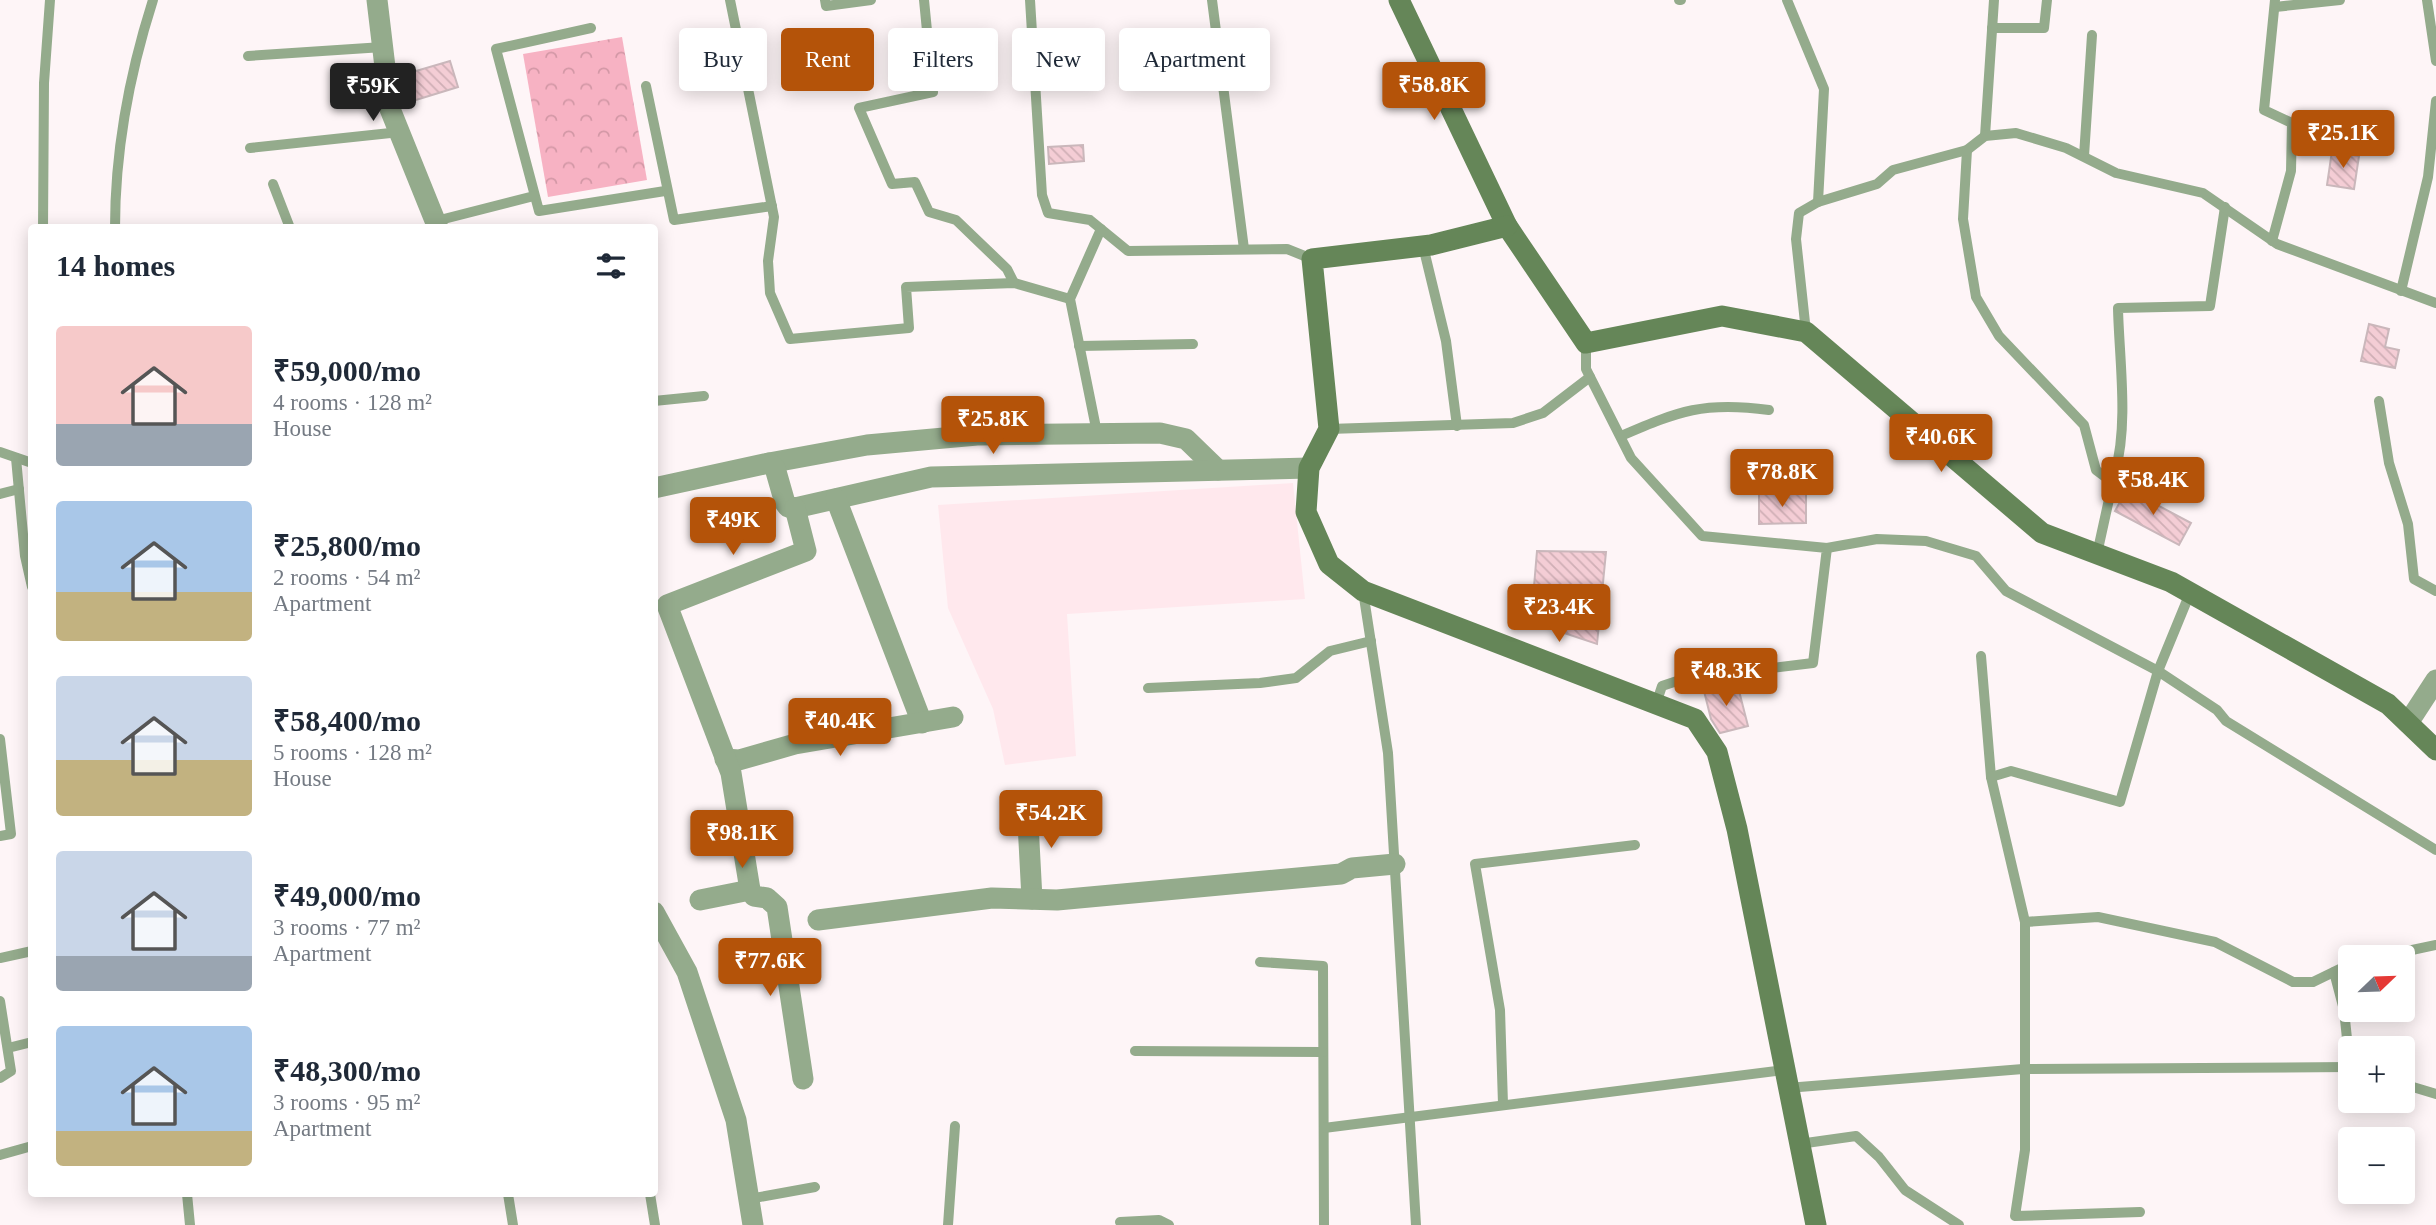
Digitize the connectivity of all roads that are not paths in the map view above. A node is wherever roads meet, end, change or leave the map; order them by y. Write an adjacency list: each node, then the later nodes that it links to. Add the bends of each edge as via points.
1 (50, 0): 36 (lane)
2 (153, 0): 37 (lane, via 136,53 118,145)
3 (377, 0): 20 (street)
4 (730, 0): 34 (lane)
5 (825, 0): 6 (lane, via 826,6)
6 (871, 0)
7 (924, 0): 46 (lane, via 933,92 859,108 892,184 915,182 929,212 956,220 1007,269)
8 (1030, 0): 41 (lane, via 1042,195 1048,213 1090,220)
9 (1212, 0): 44 (lane)
10 (1399, 0): 40 (street)
11 (1787, 0): 33 (lane, via 1824,89)
12 (1994, 0): 18 (lane)
13 (2047, 0): 18 (lane, via 2044,28)
14 (2340, 0): 16 (lane)
15 (2427, 0): 22 (lane)
16 (2275, 3): 42 (lane, via 2264,110 2292,123 2291,171)
17 (591, 28): 32 (lane, via 496,49)
18 (1992, 28): 26 (lane)
19 (2092, 34): 29 (lane)
20 (383, 47): 21 (lane); 25 (street, via 390,109)
21 (248, 56)
22 (2436, 61)
23 (646, 86): 31 (lane)
24 (2436, 101): 47 (lane, via 2428,177)
25 (400, 132): 27 (lane); 39 (street)
26 (1985, 136): 28 (lane); 29 (lane, via 2017,133)
27 (250, 148)
28 (1966, 150): 33 (lane, via 1893,170 1877,184); 69 (lane, via 1963,219 1976,297 1999,336 2084,425 2096,470 2104,476)
29 (2084, 156): 35 (lane, via 2116,173 2203,193)
30 (273, 184): 38 (lane)
31 (665, 191): 32 (lane, via 540,211); 34 (lane, via 674,220)
32 (534, 196): 39 (lane)
33 (1818, 202): 50 (lane, via 1799,213 1796,239)
34 (772, 206): 46 (lane, via 770,293 790,339 909,328 906,287)
35 (2225, 207): 42 (lane); 69 (lane, via 2210,306 2118,308 2121,401)
36 (43, 224)
37 (115, 224)
38 (288, 224)
39 (437, 224)
40 (1507, 226): 43 (street); 51 (street)
41 (1101, 229): 44 (lane, via 1128,251); 48 (lane)
42 (2272, 241): 47 (lane)
43 (1423, 246): 45 (street); 59 (lane, via 1446,341)
44 (1244, 249): 45 (lane, via 1287,249)
45 (1312, 259): 61 (street)
46 (1014, 283): 48 (lane)
47 (2401, 291): 49 (lane)
48 (1070, 299): 53 (lane)
49 (2436, 303)
50 (1806, 332): 51 (street, via 1722,316); 77 (street, via 2042,533)
51 (1586, 343): 54 (lane)
52 (1193, 344): 53 (lane)
53 (1079, 346): 60 (lane)
54 (1590, 377): 59 (lane, via 1543,413 1513,424); 62 (lane)
55 (704, 396): 56 (lane)
56 (658, 401)
57 (2379, 401): 79 (lane, via 2389,463 2408,524 2414,579)
58 (1769, 410): 62 (lane, via 1730,405 1677,412)
59 (1457, 426): 61 (lane)
60 (1086, 429): 66 (street, via 867,445); 68 (street, via 1186,439); 70 (street)
61 (1329, 429): 67 (street)
62 (1620, 436): 76 (lane, via 1631,457 1703,536)
63 (0, 452): 64 (lane)
64 (16, 458): 65 (lane); 72 (lane)
65 (28, 462)
66 (769, 463): 71 (street); 75 (street, via 775,468 785,503)
67 (1310, 468): 68 (street); 80 (street, via 1306,512 1329,564)
68 (1218, 470): 70 (street)
69 (2115, 472): 77 (lane)
70 (1080, 473): 74 (street, via 931,477)
71 (658, 487)
72 (19, 489): 73 (lane); 78 (lane)
73 (0, 494)
74 (836, 499): 75 (street); 89 (street)
75 (795, 508): 93 (street, via 806,551 667,605)
76 (1828, 548): 84 (lane, via 1877,540 1926,541 1976,556 2007,591); 87 (lane, via 1813,663 1683,679 1662,686)
77 (2097, 554): 81 (street)
78 (28, 569)
79 (2436, 591)
80 (1363, 592): 82 (lane); 87 (street)
81 (2190, 593): 84 (lane); 90 (street, via 2388,704)
82 (1371, 641): 86 (lane, via 1331,650 1296,678); 99 (lane, via 1388,753)
83 (1981, 656): 94 (lane)
84 (2158, 671): 94 (lane, via 2120,802 2011,771); 98 (lane, via 2217,710 2226,721)
85 (2436, 680): 90 (street)
86 (1149, 688)
87 (1656, 704): 121 (street, via 1695,719 1717,752 1737,829)
88 (953, 716): 89 (street)
89 (922, 723): 93 (street, via 795,744 739,760)
90 (2408, 723): 92 (street)
91 (0, 739): 96 (lane, via 11,834)
92 (2436, 750)
93 (725, 759): 100 (street)
94 (1991, 777): 105 (lane)
95 (1027, 804): 101 (street)
96 (0, 836)
97 (1635, 845): 124 (lane, via 1475,864 1500,1010)
98 (2436, 849)
99 (1395, 864): 101 (street, via 1352,868 1340,874); 125 (lane)
100 (750, 890): 102 (street); 120 (street, via 777,907)
101 (1032, 899): 104 (street, via 992,898)
102 (700, 900)
103 (658, 919): 136 (street, via 687,972 736,1120)
104 (818, 920)
105 (2025, 922): 112 (lane, via 2098,917 2215,942 2293,982 2313,982); 118 (lane)
106 (2436, 945): 107 (lane)
107 (2415, 949)
108 (28, 952): 109 (lane)
109 (0, 958)
110 (1261, 962): 117 (lane, via 1323,966)
111 (2338, 970): 112 (lane)
112 (2334, 972): 118 (lane, via 2344,1010 2350,1067)
113 (0, 1002): 115 (lane)
114 (28, 1043): 115 (lane)
115 (8, 1048): 119 (lane, via 11,1071)
116 (1135, 1051): 117 (lane)
117 (1323, 1052): 127 (lane)
118 (2023, 1069): 121 (lane); 137 (lane, via 2025,1150 2015,1216)
119 (0, 1078)
120 (803, 1079)
121 (1785, 1079): 124 (lane); 129 (street)
122 (2415, 1088): 123 (lane)
123 (2436, 1094)
124 (1503, 1104): 125 (lane)
125 (1411, 1115): 127 (lane); 146 (lane)
126 (955, 1126): 143 (lane)
127 (1324, 1128): 145 (lane)
128 (0, 1142): 131 (lane)
129 (1798, 1144): 147 (street); 148 (lane, via 1856,1136 1880,1157 1905,1190)
130 (28, 1147): 131 (lane)
131 (2, 1155)
132 (815, 1187): 136 (lane)
133 (187, 1197): 140 (lane)
134 (508, 1197): 139 (lane)
135 (651, 1197): 141 (lane)
136 (749, 1199): 142 (street)
137 (2140, 1212)
138 (1120, 1222): 144 (lane, via 1158,1220)
139 (508, 1224)
140 (190, 1225)
141 (656, 1225)
142 (753, 1225)
143 (948, 1225)
144 (1169, 1225)
145 (1324, 1225)
146 (1416, 1225)
147 (1816, 1225)
148 (1959, 1225)

